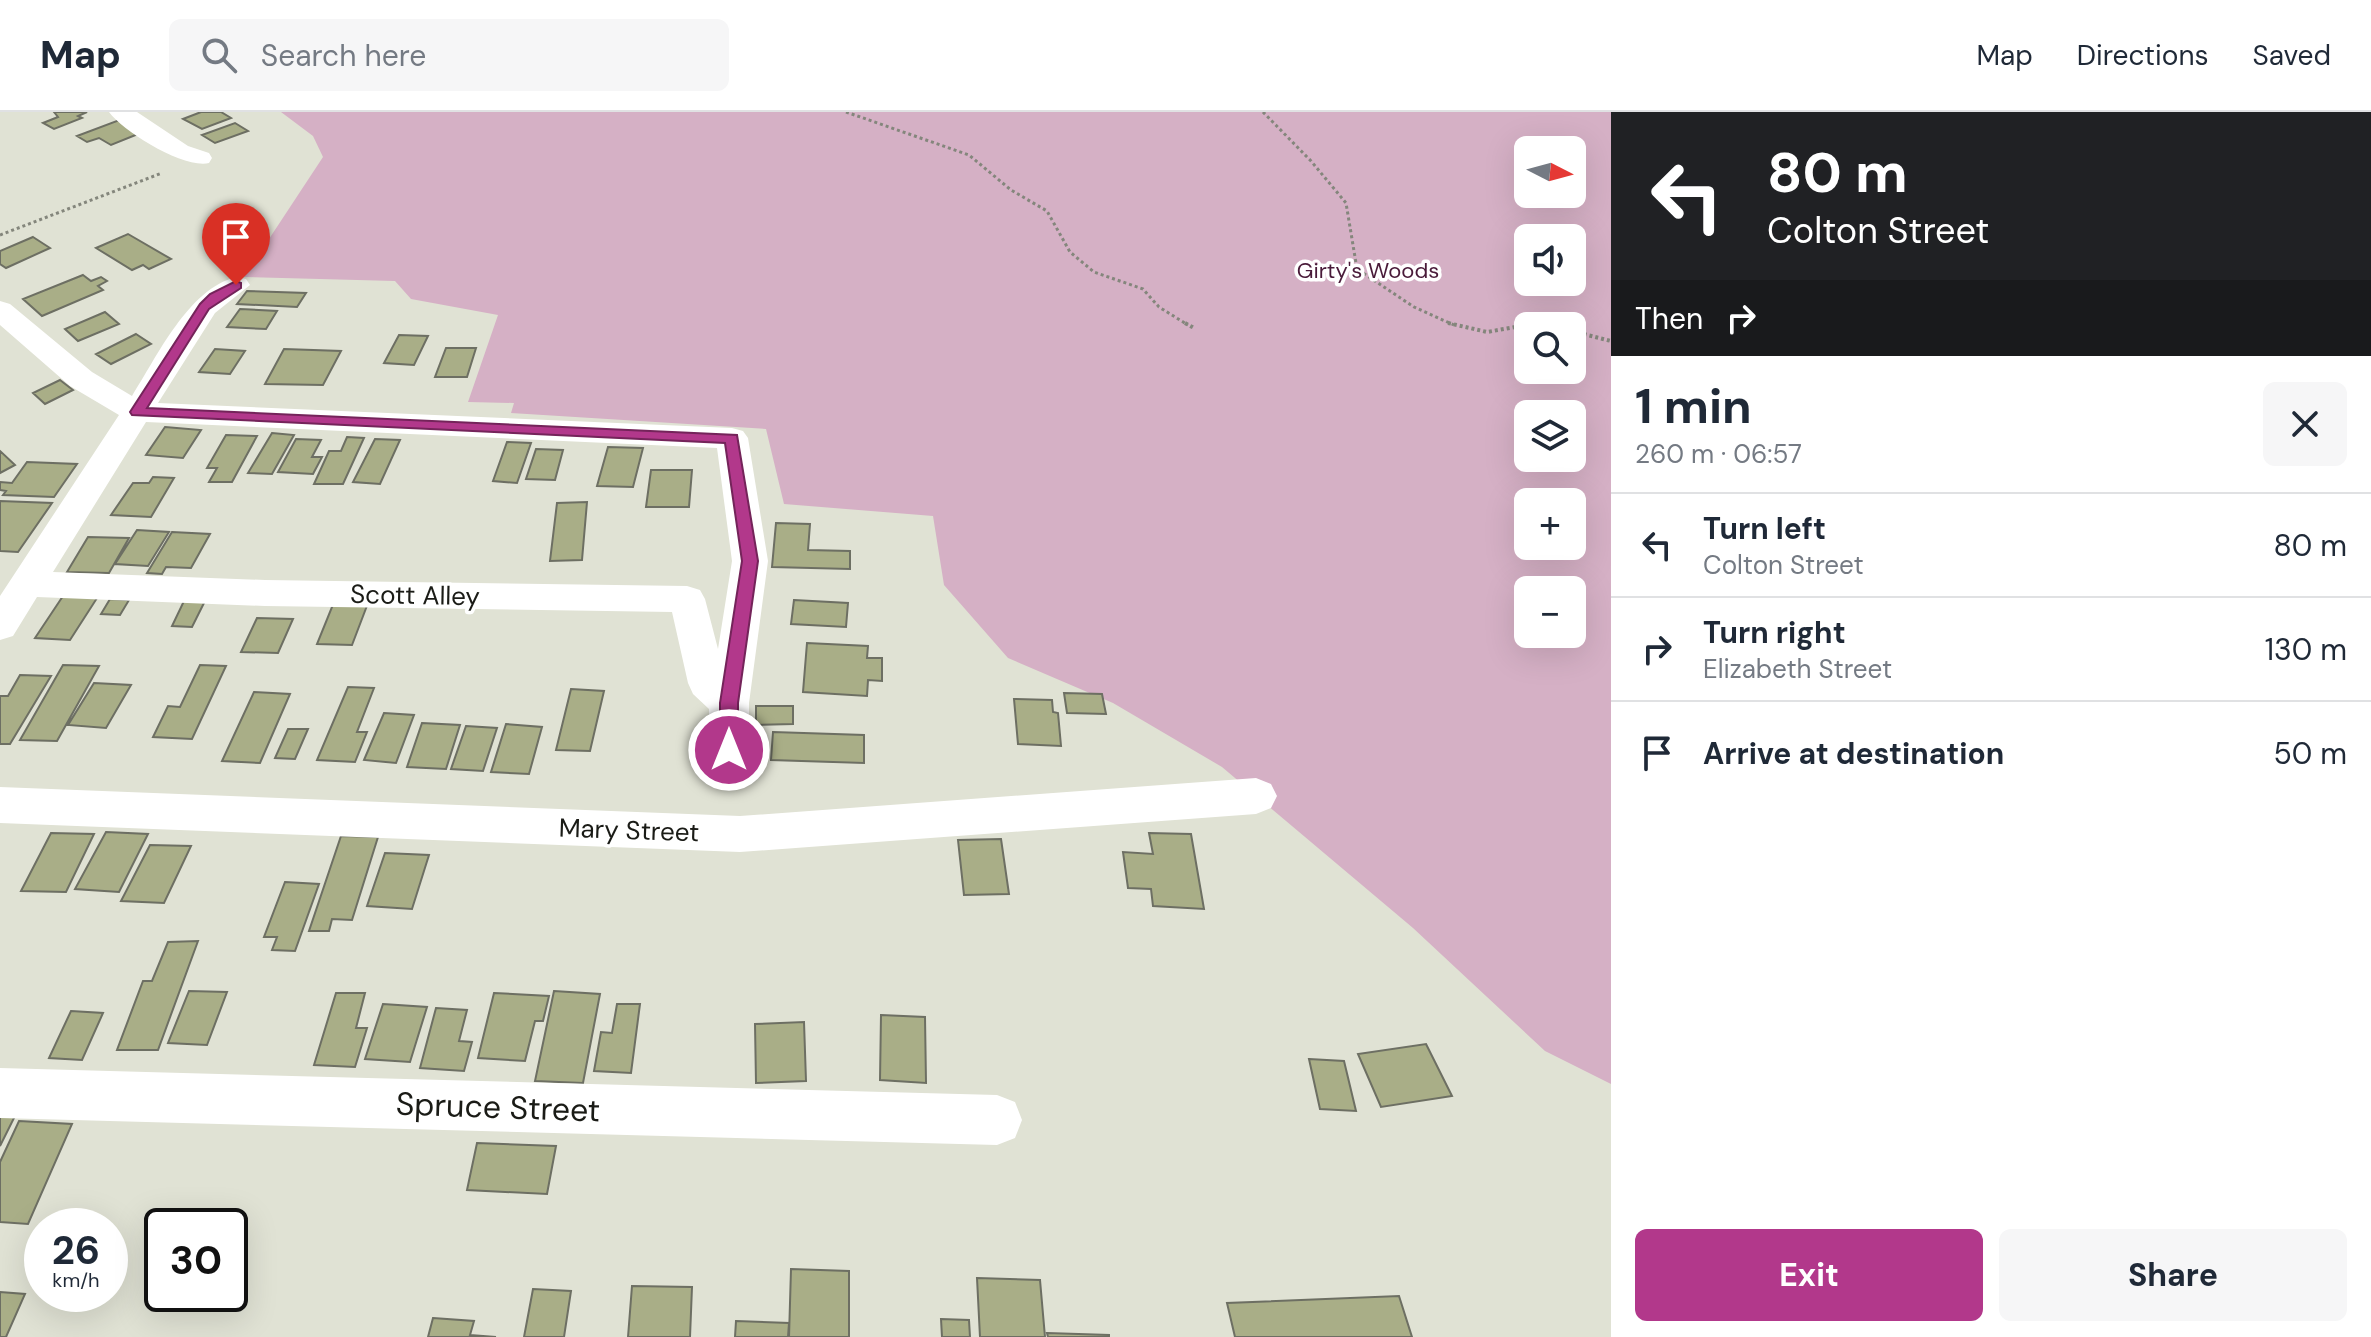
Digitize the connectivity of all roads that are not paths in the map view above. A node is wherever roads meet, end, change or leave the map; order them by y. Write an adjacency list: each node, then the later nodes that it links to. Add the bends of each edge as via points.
1 (121, 112): 2 (street, via 189,155)
2 (149, 160)
3 (236, 285): 5 (street, via 204,307)
4 (0, 310): 5 (street, via 81,379)
5 (137, 412): 6 (street); 8 (street, via 732,438 750,561)
6 (27, 584): 7 (street); 8 (street, Scott Alley, via 687,599 707,683)
7 (0, 626)
8 (729, 703): 9 (street)
9 (729, 750)
10 (1256, 796): 11 (street, Mary Street, via 740,834)
11 (0, 805)
12 (0, 1093): 13 (street, Spruce Street)
13 (997, 1120)

